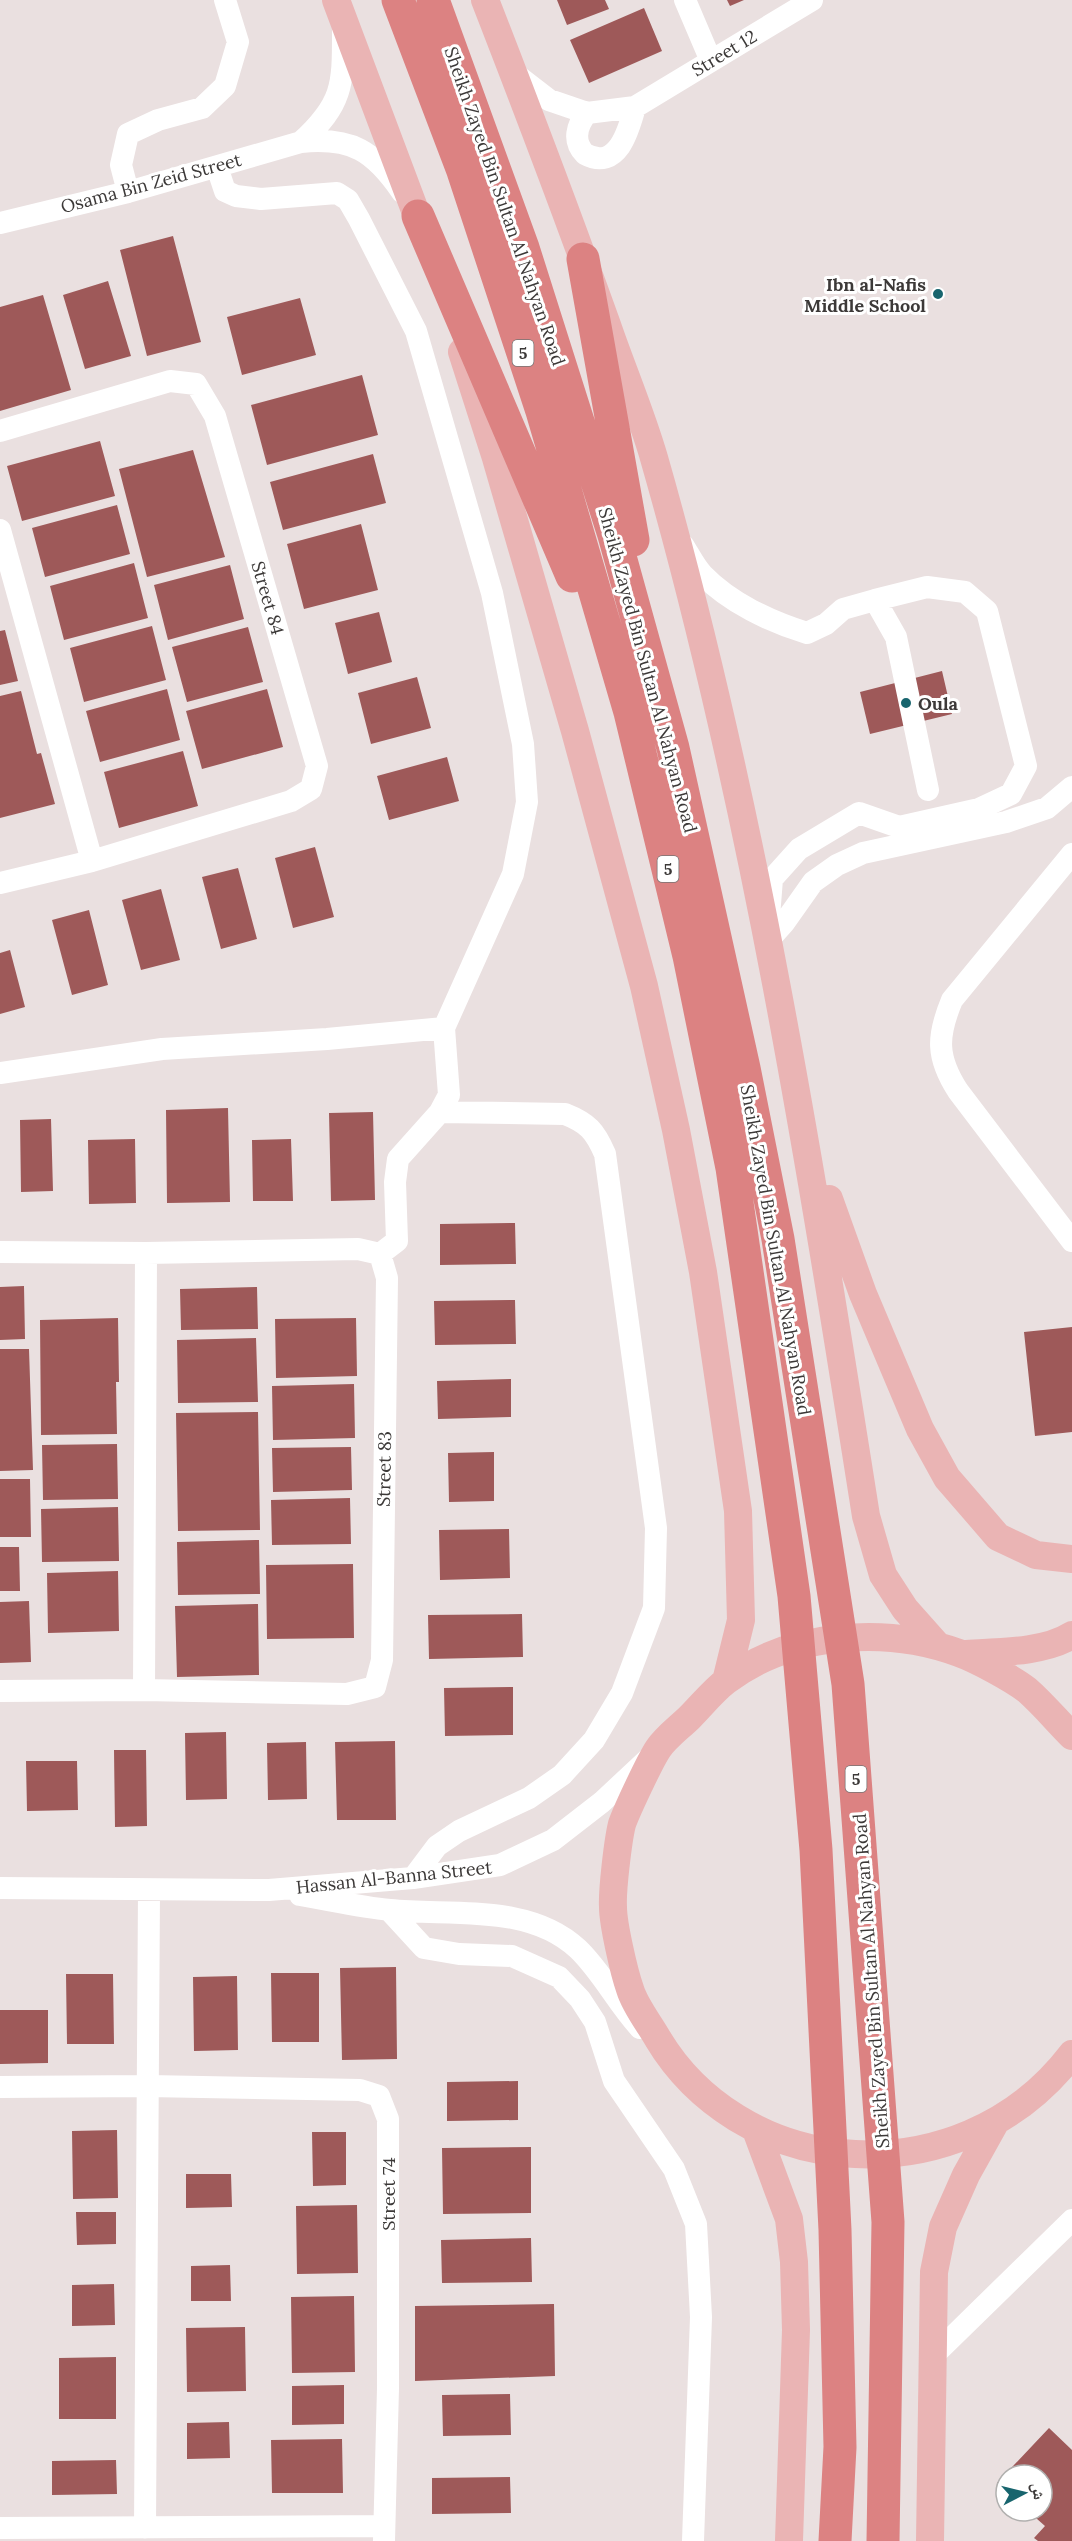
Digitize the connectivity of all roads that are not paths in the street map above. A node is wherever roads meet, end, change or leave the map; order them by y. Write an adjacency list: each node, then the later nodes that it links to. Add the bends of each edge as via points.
1 (225, 0): 14 (street, via 238,42 225,86 202,108 158,120 128,134 121,165)
2 (398, 0): 22 (highway, Sheikh Zayed Bin Sultan Al Nahyan Road / 5, via 463,171 542,411)
3 (433, 0): 23 (highway, Sheikh Zayed Bin Sultan Al Nahyan Road / 5, via 523,248 614,535)
4 (485, 0): 9 (main road)
5 (685, 0): 8 (street)
6 (812, 0): 8 (street, Street 12)
7 (339, 9): 12 (street, Osama Bin Zeid Street, via 343,63 339,93 328,115); 15 (main road)
8 (711, 61): 10 (street, Street 12)
9 (514, 73): 11 (street, Street 12, via 549,100); 17 (main road)
10 (635, 107): 11 (street, Street 12); 11 (street, via 623,143 613,153 599,157 585,154 578,141 577,131)
11 (587, 113)
12 (301, 142): 13 (street, Osama Bin Zeid Street); 15 (street, Osama Bin Zeid Street, via 344,142 370,154 381,163)
13 (217, 167): 14 (street, Osama Bin Zeid Street); 30 (street, via 225,191 236,196 261,199 337,194 348,200 416,331 492,593 523,744 527,802 513,874)
14 (128, 192): 16 (street, Osama Bin Zeid Street)
15 (418, 216): 22 (highway); 42 (main road, via 496,458 575,731 644,986 676,1130 703,1272 738,1511 741,1620)
16 (0, 223)
17 (584, 260): 19 (main road, via 653,456); 23 (highway)
18 (0, 431): 27 (street, Street 84, via 170,381 196,384 215,416 317,766 311,789 291,801)
19 (672, 527): 21 (street, via 702,575 728,596 793,629 807,633 826,624 843,609); 29 (main road, via 717,700)
20 (0, 530): 27 (street)
21 (874, 600): 25 (street, via 896,637); 29 (street, via 927,587 965,592 987,611 1026,766 1011,794 979,809 899,827 859,813 799,849 772,879)
22 (630, 712): 66 (highway, Sheikh Zayed Bin Sultan Al Nahyan Road / 5, via 689,956 732,1168 794,1596 816,1850 835,2230 840,2447)
23 (673, 748): 67 (highway, Sheikh Zayed Bin Sultan Al Nahyan Road / 5, via 778,1239 848,1684 888,2222)
24 (1072, 787): 29 (street, via 1037,812 863,853 837,865 813,882)
25 (928, 790)
26 (1072, 854): 34 (street, via 952,1000 940,1042 958,1091)
27 (92, 861): 28 (street, Street 84)
28 (0, 883)
29 (767, 942): 32 (main road)
30 (444, 1028): 31 (street, via 162,1049); 33 (street, via 449,1095)
31 (0, 1073)
32 (797, 1092): 38 (main road, via 863,1294 920,1429 947,1478 998,1537 1036,1555); 40 (main road, via 866,1516 884,1575 905,1609)
33 (440, 1112): 37 (street, via 398,1159 397,1241); 47 (street, via 565,1114 583,1120 605,1154 656,1528 654,1608 622,1693 594,1740 562,1775 529,1798 459,1831 437,1846)
34 (1072, 1241)
35 (0, 1252): 36 (street)
36 (146, 1254): 37 (street, via 358,1249); 43 (street)
37 (380, 1254): 43 (street, Street 83, via 387,1278 382,1660 375,1687 347,1694)
38 (1072, 1559)
39 (1072, 1635): 41 (main road, via 1012,1652)
40 (937, 1645): 41 (main road); 42 (main road, via 871,1636 807,1645 776,1655)
41 (963, 1654): 45 (main road, via 1025,1689)
42 (726, 1681): 46 (main road)
43 (144, 1690): 44 (street, Street 83)
44 (0, 1691)
45 (1072, 1736)
46 (658, 1749): 47 (street, Hassan Al-Banna Street, via 602,1802 537,1849 500,1865); 53 (main road, via 622,1825 612,1909 630,1991)
47 (412, 1878): 50 (street, Hassan Al-Banna Street)
48 (0, 1888): 49 (street, Hassan Al-Banna Street)
49 (149, 1890): 50 (street, Hassan Al-Banna Street); 55 (street)
50 (269, 1890): 51 (street, Hassan Al-Banna Street)
51 (388, 1910): 53 (street, Hassan Al-Banna Street, via 504,1916 559,1935 597,1969 618,2002); 64 (street, via 424,1948 512,1956 559,1977 595,2022 614,2081 674,2169 696,2224 702,2317)
52 (1072, 2054): 54 (main road)
53 (673, 2064): 58 (main road, via 711,2101)
54 (1063, 2071): 57 (main road)
55 (148, 2086): 56 (street, Street 74); 62 (street); 63 (street, Street 74, via 360,2090 379,2096 388,2119 388,2388)
56 (0, 2087)
57 (995, 2123): 58 (main road, via 952,2142 906,2153 870,2156 812,2150); 60 (main road, via 943,2227 934,2272)
58 (756, 2130): 65 (main road, via 789,2219 794,2262 796,2323)
59 (1072, 2220): 60 (street)
60 (933, 2356): 68 (main road)
61 (0, 2528): 62 (street, Street 74)
62 (145, 2528): 63 (street, Street 74)
63 (383, 2533)
64 (693, 2541)
65 (789, 2541)
66 (835, 2541)
67 (883, 2541)
68 (930, 2541)

